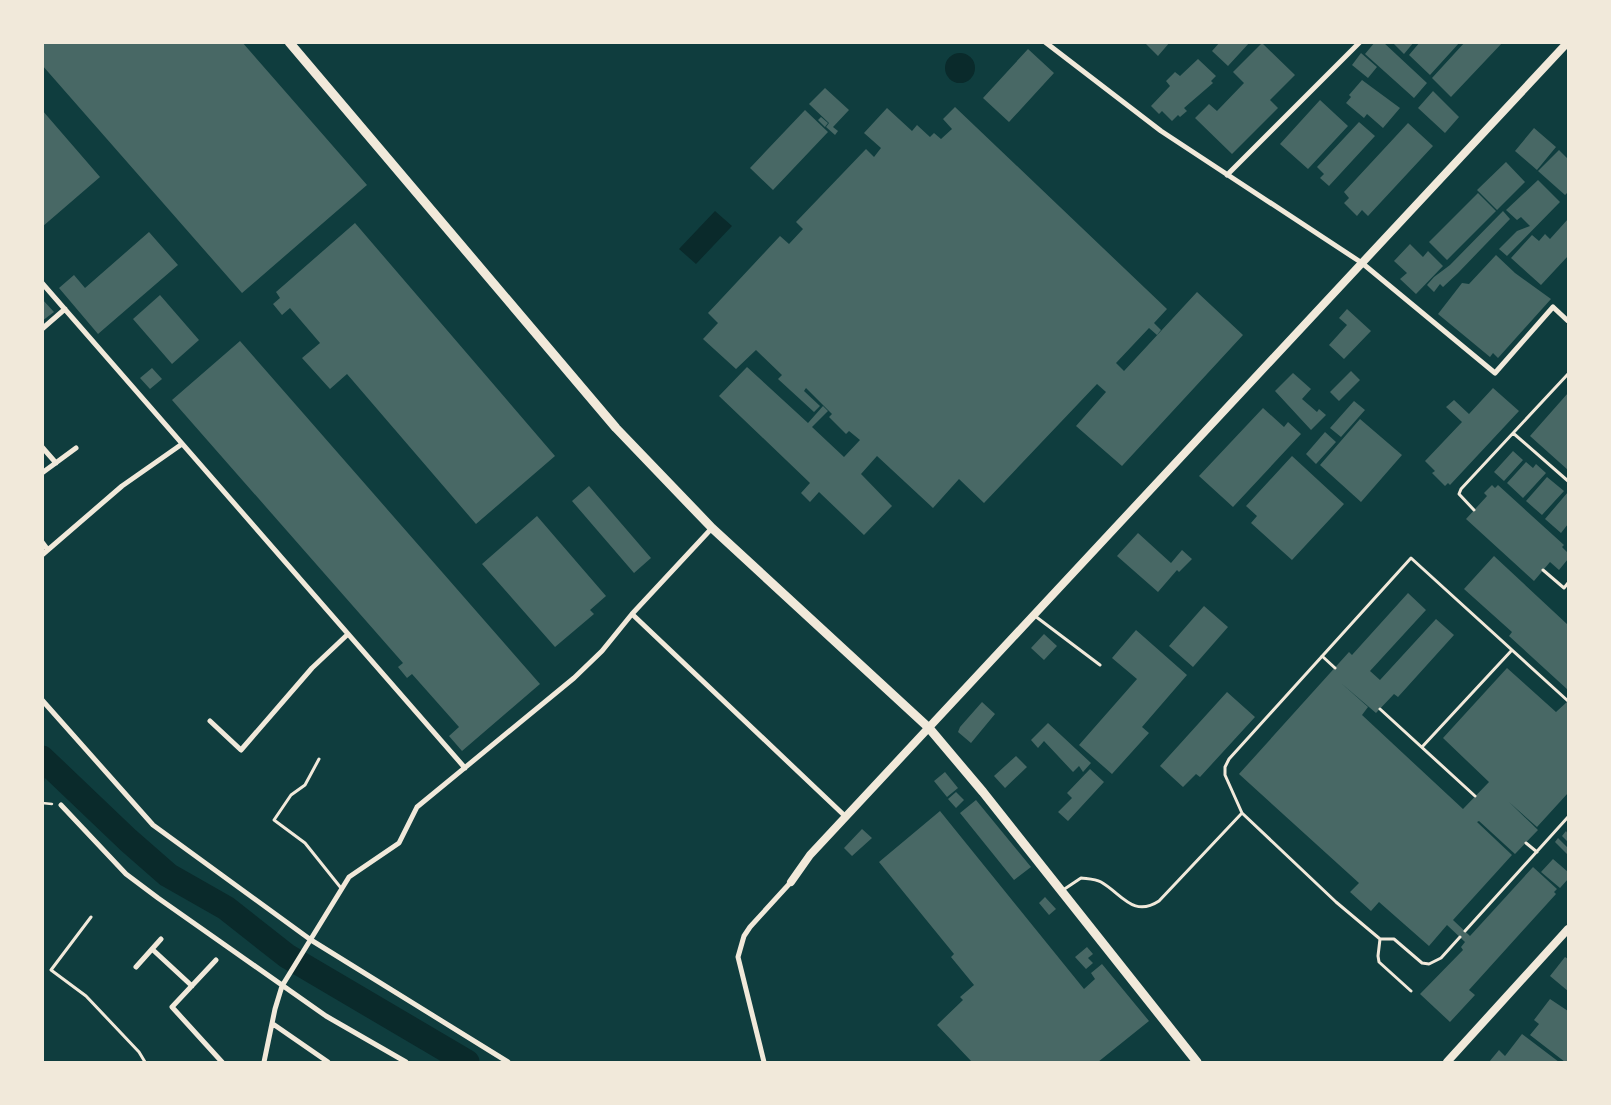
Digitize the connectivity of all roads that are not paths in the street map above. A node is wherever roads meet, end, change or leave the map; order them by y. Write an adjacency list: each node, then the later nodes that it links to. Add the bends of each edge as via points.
1 (289, 42): 20 (main road, via 616,428)
2 (1045, 42): 5 (street, via 1162,131)
3 (1360, 42): 5 (street)
4 (1568, 42): 6 (street)
5 (1228, 175): 6 (street)
6 (1362, 263): 9 (street, via 1495,373 1553,307); 27 (street)
7 (42, 283): 8 (street)
8 (65, 309): 10 (street); 13 (street)
9 (1568, 321)
10 (42, 329)
11 (1568, 374): 12 (lane)
12 (1513, 433): 18 (lane); 19 (lane, via 1461,489 1461,499)
13 (182, 444): 22 (street, via 122,486); 28 (street)
14 (42, 447): 16 (street)
15 (76, 448): 16 (street)
16 (56, 463): 17 (street)
17 (42, 473)
18 (1568, 481)
19 (1474, 510)
20 (712, 528): 26 (street); 37 (main road)
21 (42, 542): 22 (street)
22 (48, 550): 23 (street)
23 (42, 555)
24 (1543, 570): 25 (lane, via 1564,588)
25 (1568, 583)
26 (632, 614): 40 (street, via 602,651 574,678); 44 (street)
27 (1034, 615): 31 (lane); 37 (street)
28 (347, 636): 36 (street, via 312,668 241,750); 40 (street)
29 (1512, 650): 30 (lane, via 1411,558); 34 (lane); 38 (lane)
30 (1322, 656): 32 (lane); 43 (lane, via 1229,759 1225,774)
31 (1100, 665)
32 (1335, 668)
33 (42, 700): 57 (street, via 153,825)
34 (1568, 701)
35 (1380, 709): 38 (lane)
36 (210, 721)
37 (929, 728): 44 (street); 50 (main road)
38 (1422, 747): 41 (lane)
39 (319, 759): 49 (lane, via 305,785 291,794 274,820 305,843)
40 (465, 768): 49 (street, via 417,808 399,843 348,877)
41 (1475, 796)
42 (61, 805): 62 (street, via 126,874)
43 (1242, 813): 50 (lane, via 1152,906 1141,908 1128,903 1098,880 1081,878); 56 (lane)
44 (846, 817): 48 (street, via 810,855)
45 (1568, 818): 47 (lane)
46 (1526, 842): 47 (lane)
47 (1537, 852): 53 (lane)
48 (791, 882): 71 (street, via 750,927 738,957)
49 (341, 888): 57 (street)
50 (1063, 890): 72 (main road)
51 (91, 917): 65 (lane, via 51,970 86,996)
52 (1568, 929): 73 (street)
53 (1465, 931)
54 (1460, 937): 56 (lane, via 1441,958 1429,964 1422,963 1394,939)
55 (161, 939): 58 (street)
56 (1380, 939): 63 (lane, via 1379,962)
57 (311, 940): 62 (street); 70 (street)
58 (152, 949): 60 (street); 61 (street)
59 (216, 960): 61 (street)
60 (136, 967)
61 (192, 986): 66 (street, via 172,1007)
62 (282, 986): 64 (street); 69 (street, via 326,1016)
63 (1411, 991)
64 (273, 1024): 67 (street); 68 (street)
65 (145, 1062)
66 (222, 1062)
67 (264, 1062)
68 (328, 1062)
69 (406, 1062)
70 (508, 1062)
71 (764, 1062)
72 (1197, 1062)
73 (1447, 1062)

